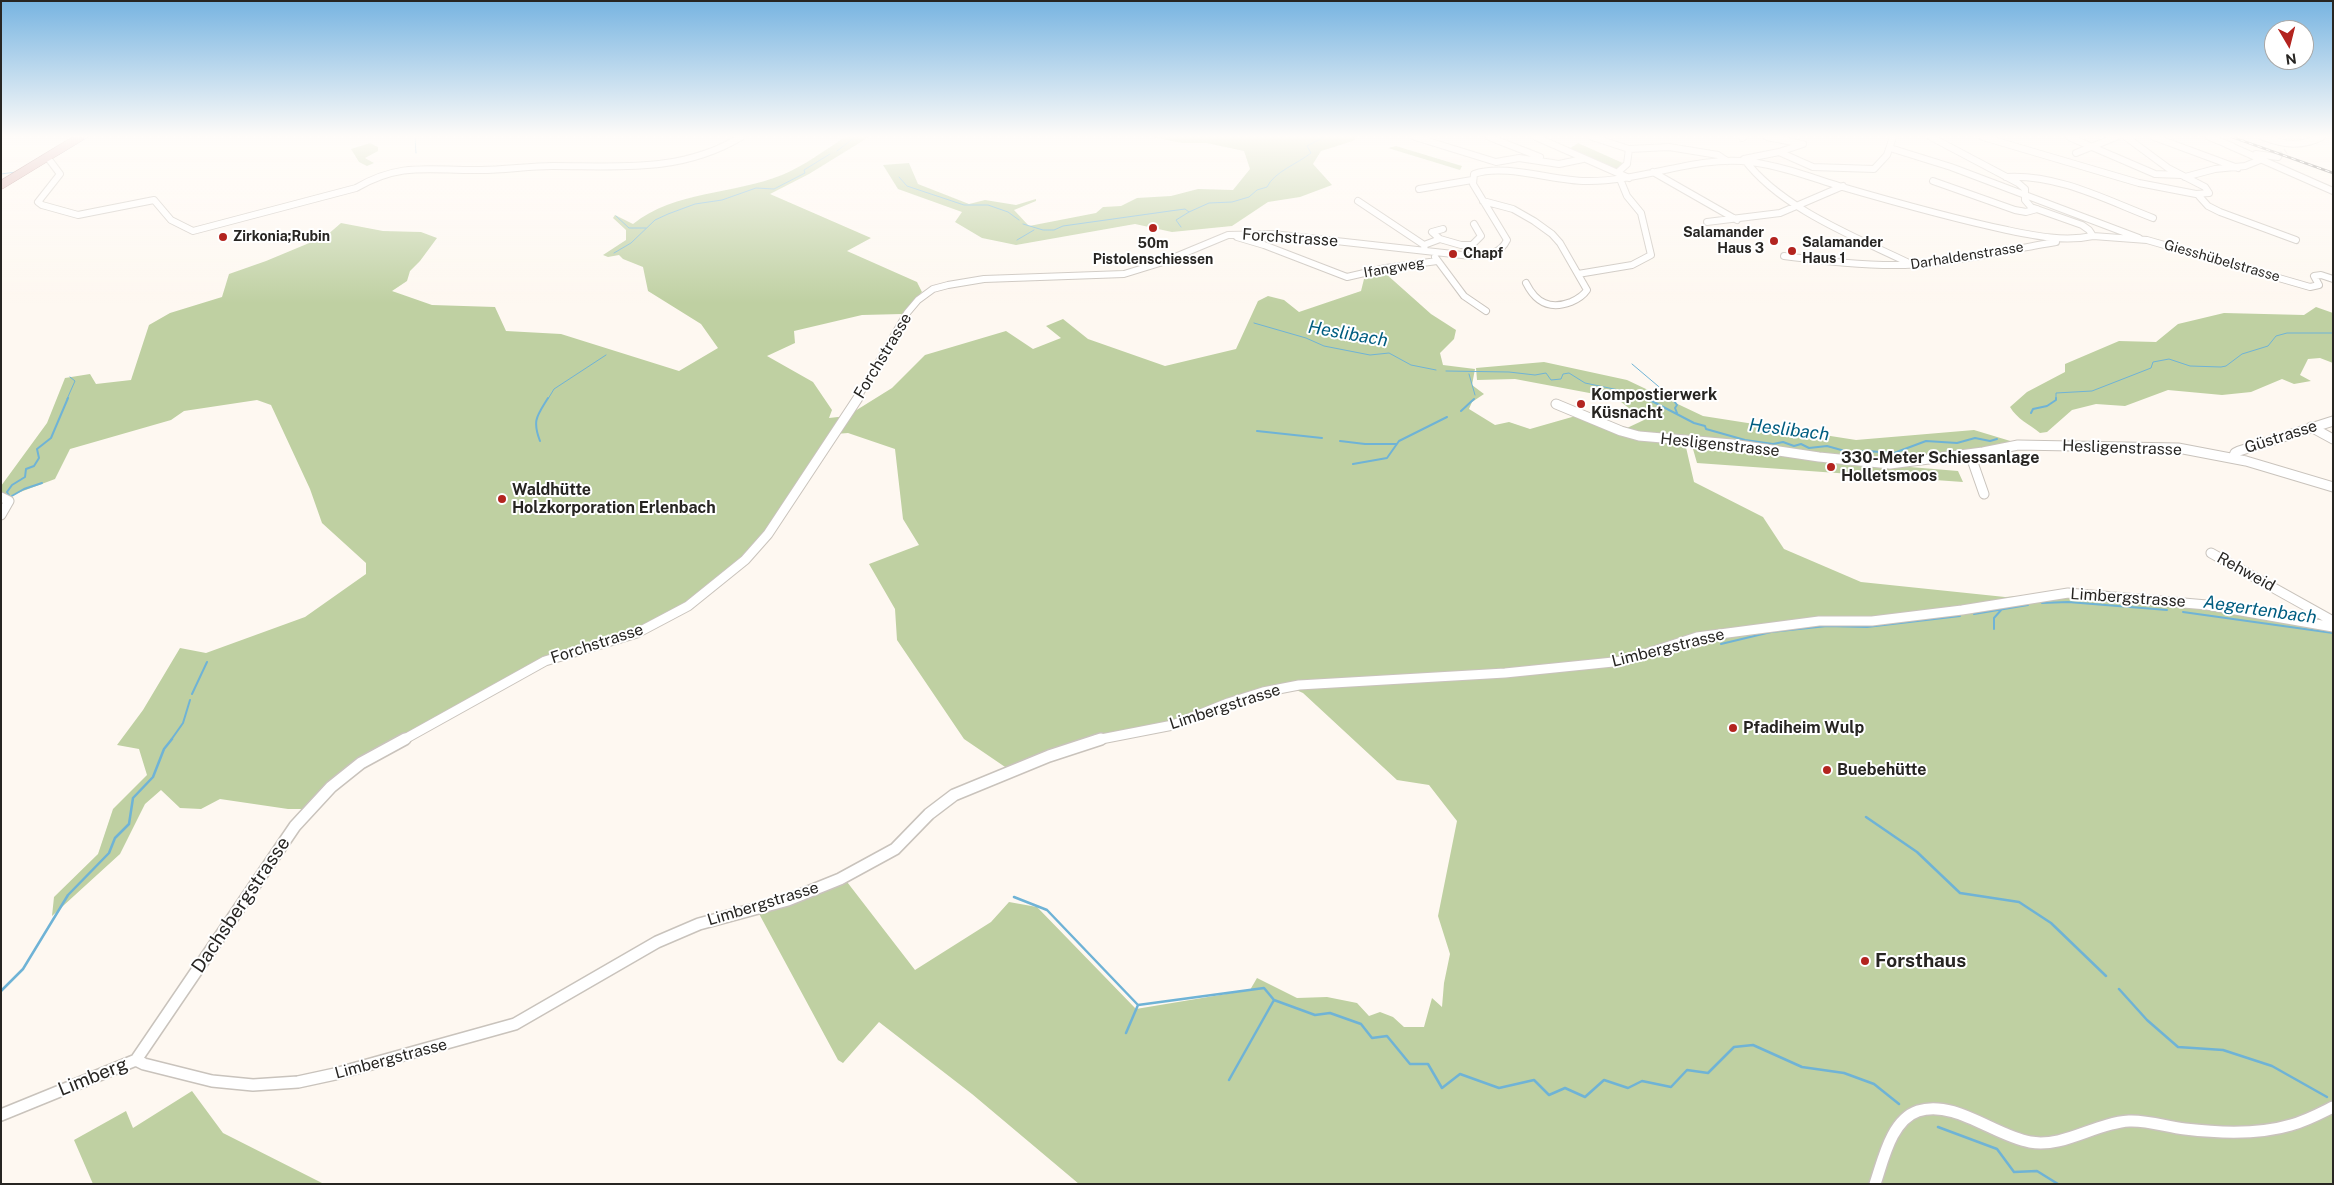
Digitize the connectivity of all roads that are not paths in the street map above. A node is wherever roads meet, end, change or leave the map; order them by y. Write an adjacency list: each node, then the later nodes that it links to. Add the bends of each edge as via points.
1 (46, 192): 2 (street, via 38,202 42,205 78,215 154,200 171,220 193,232)
2 (340, 192)
3 (1479, 192): 17 (street, Forchstrasse)
4 (1625, 192): 19 (street)
5 (1689, 192): 23 (street)
6 (1780, 192): 20 (street)
7 (1829, 192): 20 (street)
8 (1866, 192): 31 (street, via 1998,229)
9 (1965, 192): 21 (street, via 2015,210)
10 (2015, 192): 15 (street)
11 (2026, 192): 15 (street)
12 (2085, 192): 22 (street)
13 (2182, 192): 16 (street)
14 (2208, 192): 16 (street)
15 (2025, 196): 21 (street); 29 (street)
16 (2199, 196): 32 (street, via 2220,212)
17 (1484, 200): 34 (street, Forchstrasse, via 1506,238 1503,248 1493,254 1479,256); 38 (street, via 1502,203 1550,232)
18 (1358, 201): 33 (street)
19 (1635, 205): 38 (street, via 1643,218 1650,256 1628,266)
20 (1800, 206): 23 (street); 37 (street)
21 (2037, 210): 28 (street, via 2084,227)
22 (2153, 218)
23 (1737, 220): 24 (street)
24 (1707, 222)
25 (1474, 224): 30 (street, via 1481,236 1474,243 1456,244)
26 (1443, 229): 30 (street, via 1432,232)
27 (1233, 234): 33 (street, Forchstrasse, via 1273,234); 36 (street, Ifangweg, via 1344,276); 55 (street, Forchstrasse, via 1220,236 1163,262 1124,274 984,279 933,289 907,313 847,416 768,534 745,560 666,620 545,661)
28 (2093, 236): 29 (street, Giesshübelstrasse); 31 (street, Giesshübelstrasse, via 2083,241)
29 (2139, 238): 39 (street, Giesshübelstrasse, via 2310,287 2319,285 2314,276)
30 (1440, 239): 33 (street)
31 (2060, 239): 37 (street, Darhaldenstrasse)
32 (2296, 240)
33 (1424, 248): 34 (street, Forchstrasse)
34 (1434, 252): 36 (street)
35 (1784, 256): 37 (street, Darhaldenstrasse)
36 (1437, 261): 41 (street, via 1464,296)
37 (1914, 265)
38 (1578, 274): 40 (street, via 1587,287 1586,292 1580,298 1559,306 1539,302)
39 (2333, 279)
40 (1526, 283)
41 (1486, 311)
42 (1556, 404): 46 (street, Hesligenstrasse, via 1639,436 1890,464)
43 (2333, 421): 44 (street, Güstrasse)
44 (2311, 427): 45 (street); 47 (street, Güstrasse, via 2239,451)
45 (2333, 438)
46 (1970, 454): 47 (street, Hesligenstrasse, via 2018,445 2178,448); 49 (street)
47 (2233, 458): 48 (street, Hesligenstrasse)
48 (2333, 487)
49 (1984, 494)
50 (1, 497): 51 (street, via 9,501)
51 (1, 515)
52 (2211, 552): 53 (street, Rehweid)
53 (2333, 621)
54 (2333, 627): 57 (street, Limbergstrasse, via 2207,605 2068,593 1882,620 1819,621 1715,635 1623,661 1505,673 1392,677 1299,685 1263,692 1173,725 1099,739 954,795 877,860 788,900 698,924 657,942 515,1024 298,1082 253,1085)
55 (361, 763): 56 (street, Dachsbergstrasse, via 331,787 295,826)
56 (136, 1060): 57 (street, Limberg); 59 (street, Limberg)
57 (188, 1076)
58 (2333, 1107): 60 (street, via 2285,1127 2218,1132 2129,1121 2050,1142 2016,1138 1954,1113 1918,1111 1909,1116 1890,1141)
59 (1, 1115)
60 (1875, 1184)

